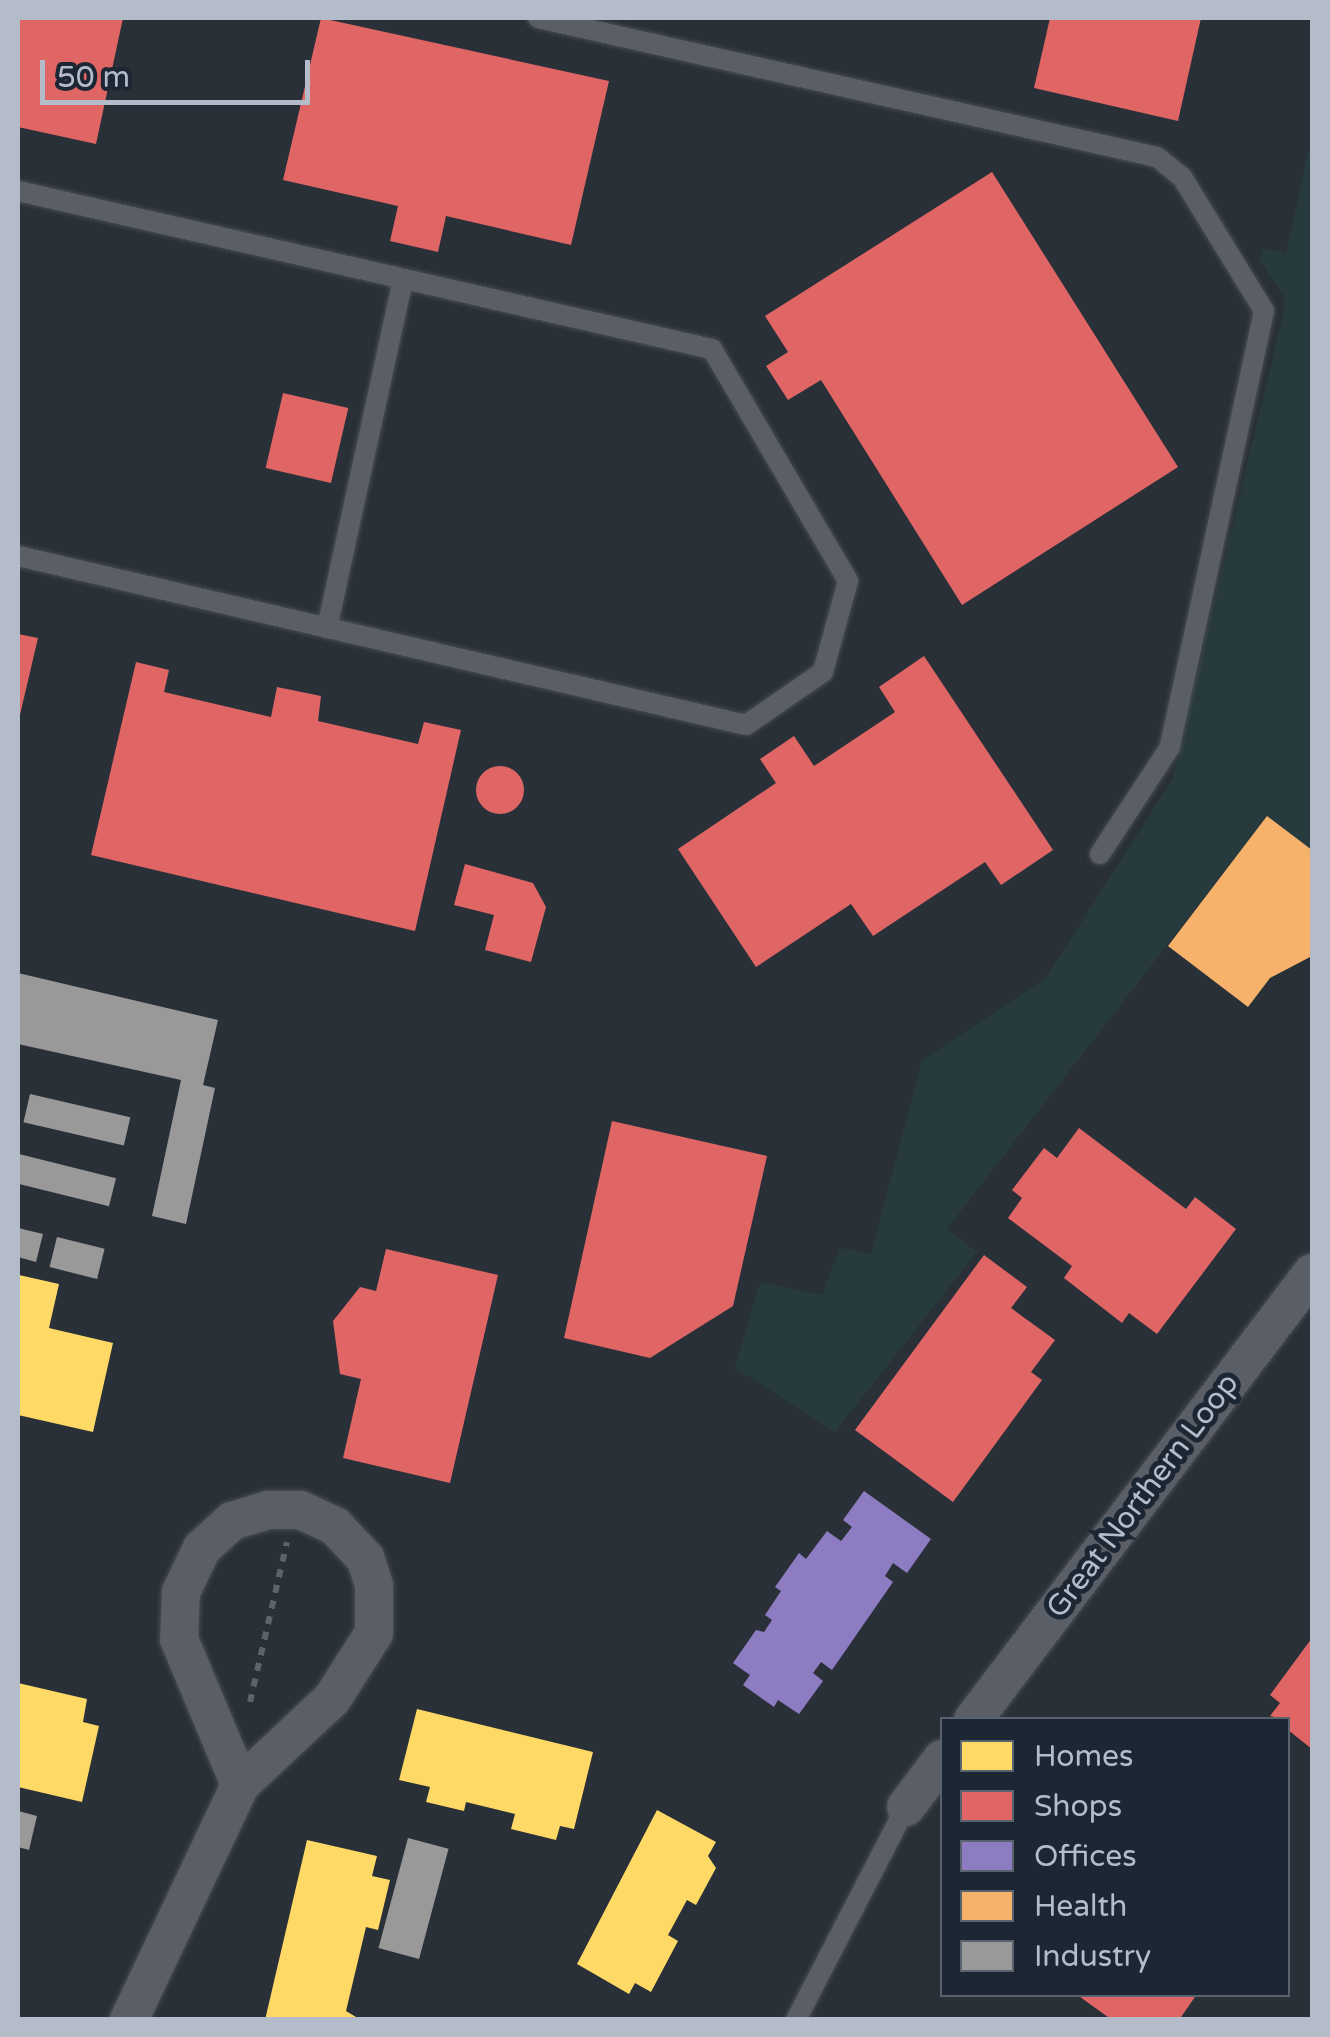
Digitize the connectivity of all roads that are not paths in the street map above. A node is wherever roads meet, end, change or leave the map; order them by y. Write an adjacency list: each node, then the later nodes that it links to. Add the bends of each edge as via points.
1 (538, 18): 6 (lane, via 1157,157 1182,177 1264,311 1170,748)
2 (19, 197): 3 (lane)
3 (403, 279): 5 (lane); 5 (lane, via 712,349 848,580 823,672 746,724)
4 (18, 556): 5 (lane)
5 (327, 628)
6 (1100, 854)
7 (1312, 1272): 8 (street, Great Northern Loop)
8 (975, 1717)
9 (940, 1762): 11 (street)
10 (240, 1785): 10 (street, via 332,1699 374,1633 374,1585 365,1558 336,1526 300,1510 268,1510 232,1521 202,1548 181,1592 179,1639); 12 (street)
11 (906, 1806): 13 (lane)
12 (130, 2020)
13 (796, 2020)

